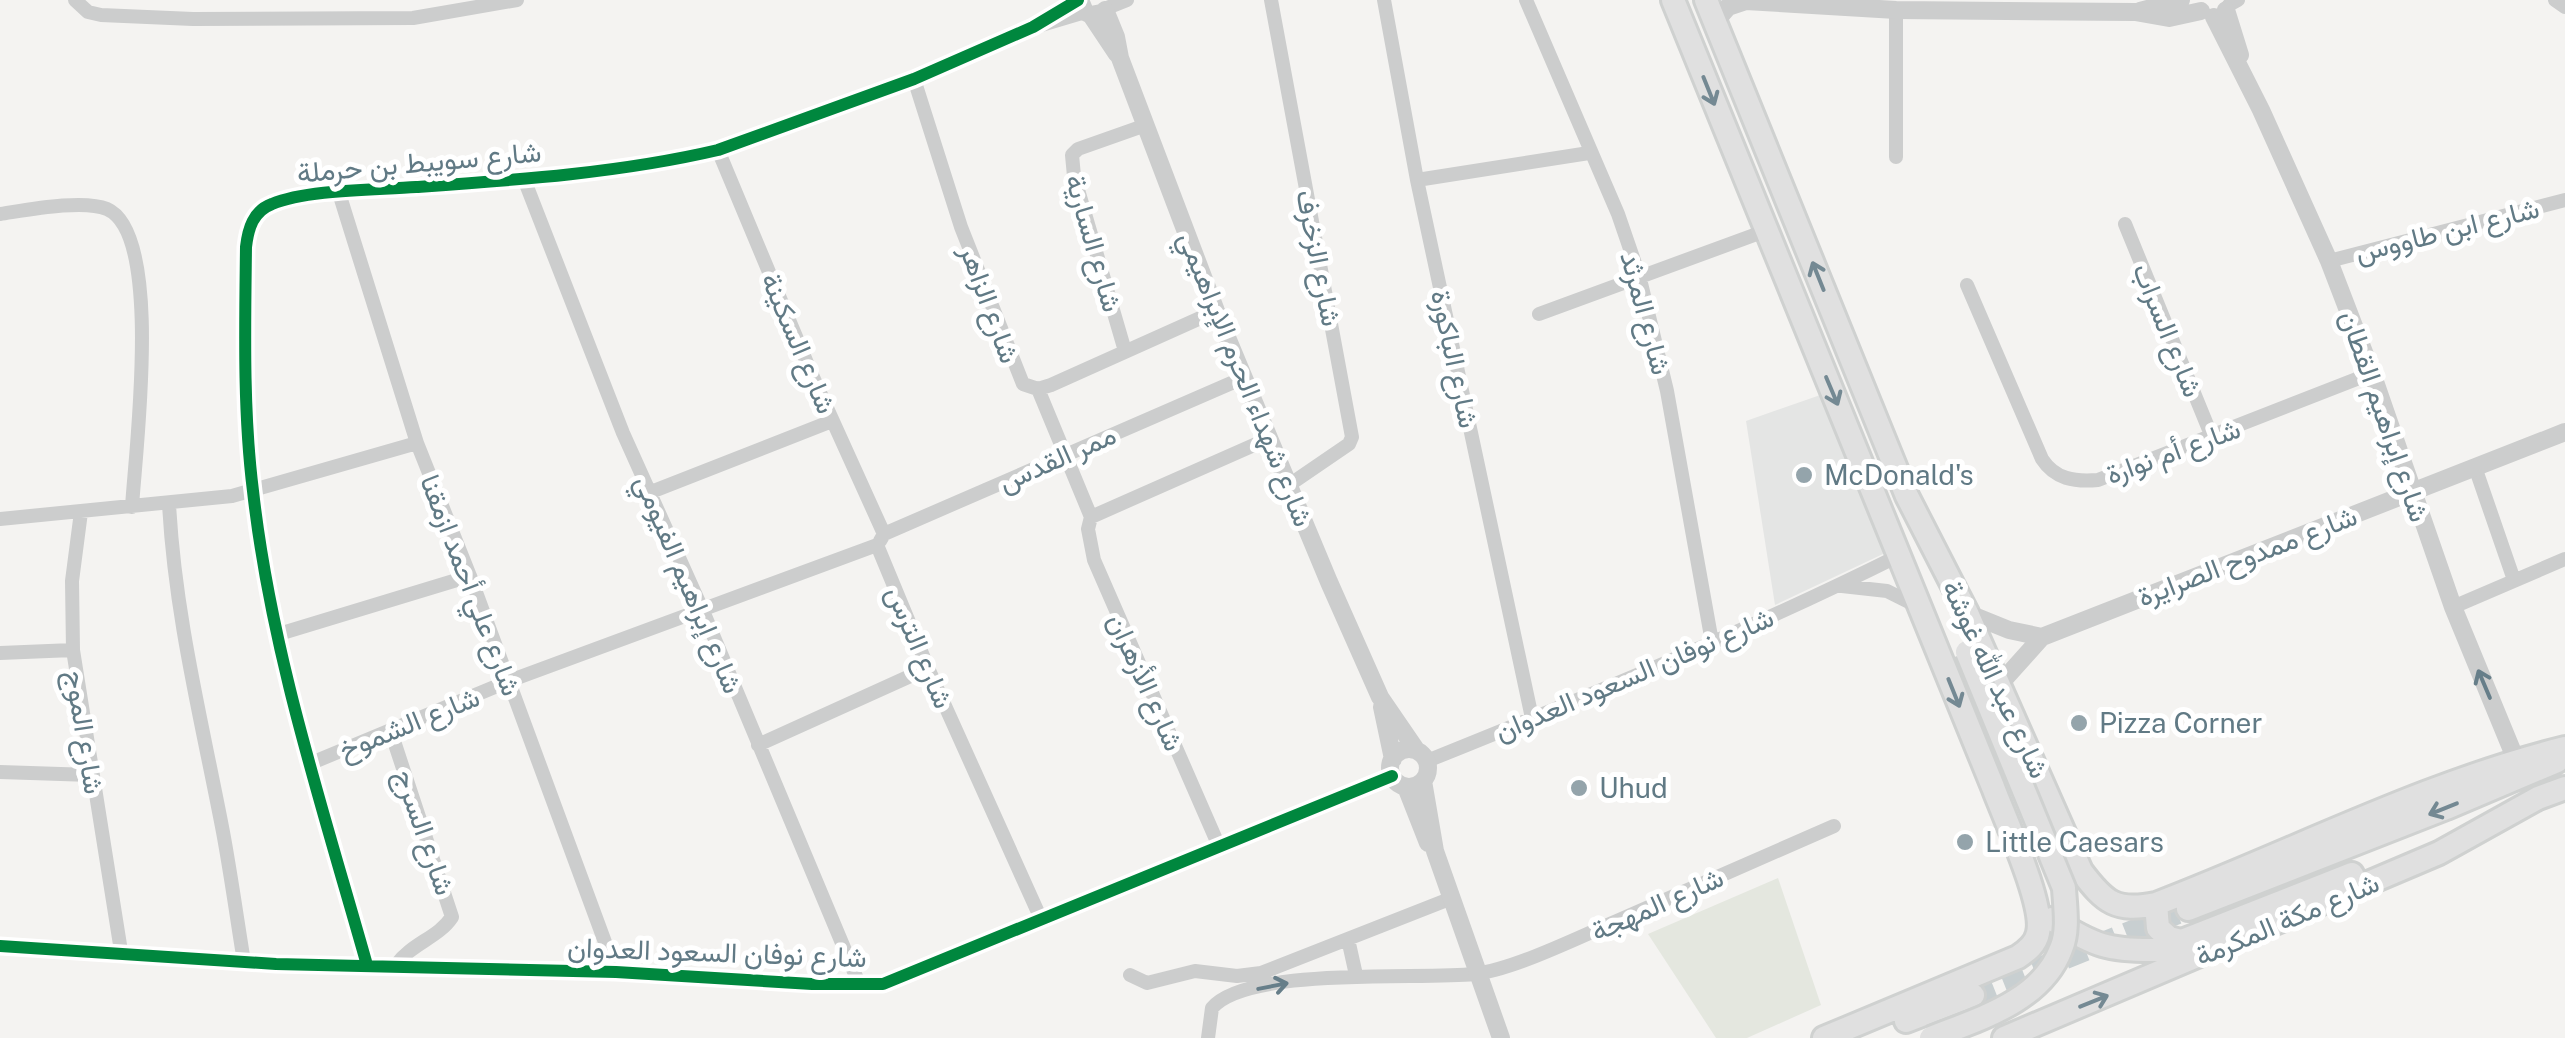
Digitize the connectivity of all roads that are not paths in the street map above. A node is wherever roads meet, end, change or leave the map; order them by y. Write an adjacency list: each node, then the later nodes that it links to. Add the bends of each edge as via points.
1 (75, 0): 19 (street, via 88,12 126,18)
2 (299, 0): 19 (street)
3 (517, 0): 12 (street)
4 (1127, 0): 15 (street)
5 (1271, 0): 49 (street, شارع الزخرف, via 1352,436)
6 (1384, 0): 27 (street, شارع الباكورة)
7 (1526, 0): 24 (street, شارع المرثد)
8 (1673, 0): 32 (main road, شارع عبد الله غوشة, one-way to 32)
9 (1706, 0): 20 (main road, شارع عبد الله غوشة)
10 (2180, 0): 18 (street)
11 (2555, 0): 16 (street)
12 (493, 2): 19 (street, via 413,18)
13 (1852, 4): 17 (street); 20 (street, via 1746,1 1728,7)
14 (2219, 6): 18 (street, via 2169,18); 33 (street, شارع إبراهيم القطان)
15 (1094, 7): 21 (street, شارع سويبط بن حرملة); 22 (street, شارع شهداء الحرم الإبراهيمي, via 1116,37)
16 (2565, 7)
17 (1896, 10): 18 (street); 25 (street)
18 (2135, 12)
19 (300, 18)
20 (1715, 22): 53 (main road, شارع عبد الله غوشة, one-way to 20)
21 (914, 79): 23 (street, شارع سويبط بن حرملة); 41 (street, شارع الزاهر, via 1017,376)
22 (1146, 124): 36 (street, شارع شهداء الحرم الإبراهيمي); 38 (street, شارع السارية, via 1072,155)
23 (718, 150): 26 (street, شارع سويبط بن حرملة); 42 (street, شارع السكينة)
24 (1590, 153): 27 (street); 34 (street, شارع المرثد)
25 (1896, 157)
26 (524, 179): 28 (street, شارع سويبط بن حرملة); 52 (street, شارع إبراهيم الفيومي)
27 (1417, 180): 78 (street, شارع الباكورة)
28 (339, 193): 46 (street, شارع علي أحمد ازمقنا); 50 (street, شارع سويبط بن حرملة, via 268,205 248,233)
29 (2565, 200): 33 (street, شارع ابن طاووس)
30 (0, 214): 55 (street, via 95,206 118,216 130,233 142,302)
31 (2125, 224): 44 (street, شارع السراب)
32 (1765, 231): 34 (street); 60 (main road, شارع عبد الله غوشة, one-way to 60)
33 (2329, 260): 39 (street, شارع إبراهيم القطان)
34 (1638, 275): 37 (street); 71 (street, شارع المرثد, via 1667,390)
35 (1967, 284): 44 (street, شارع أم نوارة, via 2050,470 2078,482 2098,480)
36 (1216, 311): 38 (street, شارع الزاهر); 40 (street, شارع شهداء الحرم الإبراهيمي)
37 (1539, 314)
38 (1125, 352): 41 (street, شارع الزاهر)
39 (2372, 374): 44 (street, شارع أم نوارة); 51 (street, شارع إبراهيم القطان)
40 (1243, 378): 45 (street, شارع شهداء الحرم الإبراهيمي); 47 (street, ممر القدس)
41 (1038, 388): 47 (street, شارع الأزهران)
42 (832, 421): 52 (street); 59 (street, شارع السكينة)
43 (2565, 432): 48 (street, شارع ممدوح الصرايرة)
44 (2212, 437)
45 (1270, 438): 49 (street, شارع شهداء الحرم الإبراهيمي); 57 (street)
46 (416, 444): 50 (street); 62 (street, شارع علي أحمد ازمقنا)
47 (1065, 454): 57 (street, شارع الأزهران); 59 (street, ممر القدس)
48 (2475, 466): 51 (street, شارع ممدوح الصرايرة); 63 (street)
49 (1289, 485): 77 (street, شارع شهداء الحرم الإبراهيمي)
50 (253, 491): 54 (street); 69 (street, شارع سويبط بن حرملة)
51 (2412, 491): 65 (street, شارع إبراهيم القطان); 70 (street, شارع ممدوح الصرايرة)
52 (650, 492): 67 (street, شارع إبراهيم الفيومي)
53 (1908, 496): 68 (main road, شارع عبد الله غوشة); 119 (main road, bridge, via 2064,888 2066,921 2062,949 2043,979 2005,1009)
54 (169, 504): 55 (street); 104 (street, via 189,677)
55 (132, 507): 56 (street)
56 (81, 512): 58 (street); 72 (street, شارع الموج)
57 (1091, 517): 94 (street, شارع الأزهران, via 1094,560)
58 (0, 519)
59 (880, 540): 67 (street); 74 (street, شارع الترس)
60 (1900, 556): 64 (street, شارع نوفان السعود العدوان); 66 (main road, شارع عبد الله غوشة)
61 (2565, 560): 63 (street)
62 (470, 576): 69 (street); 75 (street, شارع علي أحمد ازمقنا)
63 (2514, 580): 65 (street)
64 (1841, 586): 66 (street, via 1887,592); 71 (street, شارع نوفان السعود العدوان)
65 (2453, 607): 84 (street, شارع إبراهيم القطان, one-way to 65)
66 (1918, 608): 93 (main road, شارع عبد الله غوشة, one-way to 93)
67 (703, 612): 75 (street, شارع الشموخ); 80 (street, شارع إبراهيم الفيومي)
68 (1967, 613): 70 (street); 76 (main road, شارع عبد الله غوشة)
69 (279, 634): 85 (street, شارع سويبط بن حرملة)
70 (2042, 637): 76 (street, شارع ممدوح الصرايرة)
71 (1712, 642): 78 (street, شارع نوفان السعود العدوان)
72 (72, 650): 73 (street); 87 (street, شارع الموج)
73 (0, 653)
74 (928, 668): 80 (street); 99 (street, شارع الترس)
75 (509, 681): 79 (street, شارع الشموخ); 108 (street, شارع علي أحمد ازمقنا)
76 (1999, 685): 91 (main road, شارع عبد الله غوشة)
77 (1380, 697): 82 (street, شارع شهداء الحرم الإبراهيمي); 88 (street, شارع شهداء الحرم الإبراهيمي)
78 (1532, 718): 82 (street, شارع نوفان السعود العدوان)
79 (391, 732): 85 (street, شارع الشموخ); 107 (street, شارع السرج, via 452,918)
80 (758, 745): 112 (street, شارع إبراهيم الفيومي)
81 (2565, 748): 84 (main road, شارع عبد الله غوشة)
82 (1422, 756): 88 (street, via 1428,768); 88 (street, via 1404,750)
83 (2565, 758): 98 (main road, شارع مكة المكرمة, one-way to 98)
84 (2516, 760): 97 (main road, شارع عبد الله غوشة)
85 (309, 764): 106 (street, شارع سويبط بن حرملة)
86 (0, 772): 87 (street)
87 (91, 775): 103 (street, شارع الموج)
88 (1404, 776): 94 (street, شارع نوفان السعود العدوان); 96 (street)
89 (2565, 788): 90 (main road, شارع مكة المكرمة)
90 (2538, 798): 101 (main road); 114 (main road, شارع مكة المكرمة, one-way to 90, via 2439,853)
91 (2054, 805): 93 (main road, via 2038,833); 97 (main road, شارع عبد الله غوشة, via 2081,871 2099,895 2132,909)
92 (1834, 826): 110 (street, شارع المهجة, via 1566,944)
93 (2009, 829): 95 (main road, شارع عبد الله غوشة)
94 (1218, 844): 99 (street, شارع نوفان السعود العدوان)
95 (2032, 892): 101 (main road, via 2051,918 2090,943 2126,951); 105 (main road, شارع عبد الله غوشة, via 2039,921 2034,944)
96 (1452, 898): 100 (street); 110 (street)
97 (2156, 904): 101 (main road, via 2158,928)
98 (2188, 909)
99 (1041, 919): 112 (street, شارع نوفان السعود العدوان, via 903,978)
100 (1348, 939): 109 (street, via 1249,975 1194,970 1147,983); 111 (street)
101 (2185, 942)
102 (0, 946): 103 (street, شارع نوفان السعود العدوان)
103 (121, 952): 104 (street, شارع نوفان السعود العدوان)
104 (244, 962): 106 (street, شارع نوفان السعود العدوان)
105 (2000, 964): 114 (main road, via 2028,985 2030,1004); 117 (main road, شارع عبد الله غوشة)
106 (367, 965): 107 (street, شارع نوفان السعود العدوان)
107 (396, 965): 108 (street, شارع نوفان السعود العدوان)
108 (616, 972): 112 (street, شارع نوفان السعود العدوان)
109 (1130, 974)
110 (1476, 974): 111 (street, شارع المهجة); 116 (street)
111 (1356, 975): 115 (street, شارع المهجة, one-way to 111, via 1209,1015 1223,998)
112 (860, 986)
113 (1973, 996): 118 (main road)
114 (2011, 1035)
115 (1208, 1038)
116 (1501, 1038)
117 (1824, 1038)
118 (1862, 1038)
119 (1930, 1038)

